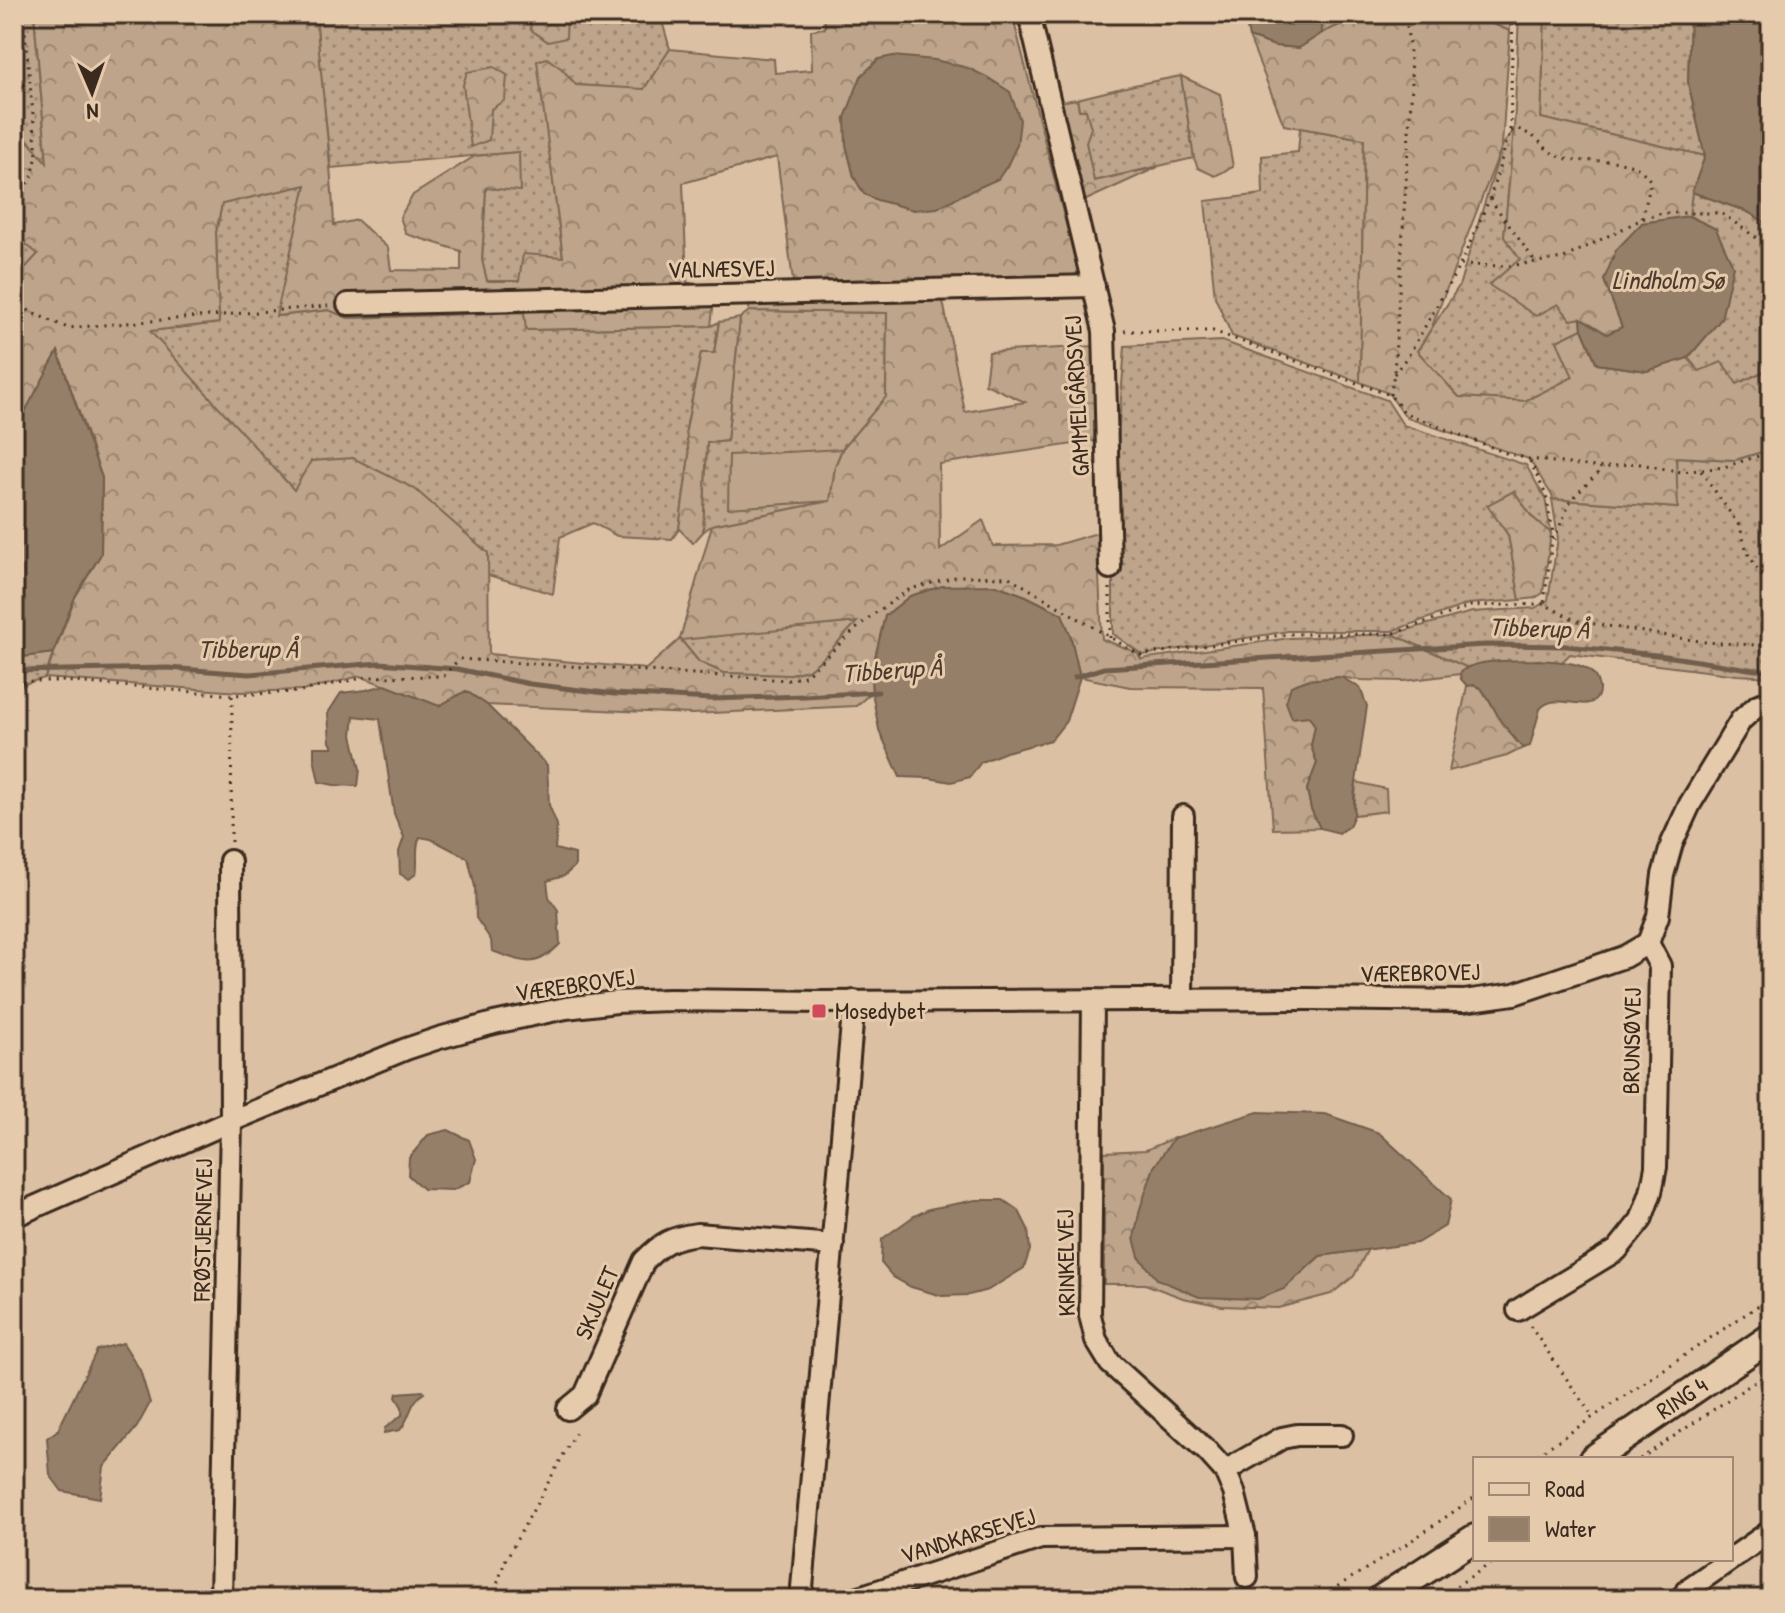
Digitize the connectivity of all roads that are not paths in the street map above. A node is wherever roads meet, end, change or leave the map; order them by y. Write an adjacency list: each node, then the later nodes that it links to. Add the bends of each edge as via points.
1 (1029, 14): 2 (street, GAMMELGÅRDSVEJ)
2 (1094, 286): 3 (street, VALNÆSVEJ); 4 (street, GAMMELGÅRDSVEJ, via 1104,331)
3 (348, 304)
4 (1110, 568)
5 (1771, 701): 8 (street, via 1741,720 1690,804 1672,843)
6 (1183, 816): 10 (street)
7 (230, 861): 12 (street, FRØSTJERNEVEJ)
8 (1648, 943): 10 (street, VÆREBROVEJ, via 1624,957 1514,994 1483,999); 15 (street, BRUNSØVEJ, via 1660,966 1656,1167 1651,1192 1641,1220 1617,1250)
9 (1093, 1000): 10 (street, VÆREBROVEJ); 11 (street, VÆREBROVEJ); 20 (street, KRINKELVEJ, via 1090,1315 1096,1340 1110,1363)
10 (1182, 1000)
11 (854, 1001): 12 (street, VÆREBROVEJ, via 669,1000 566,1008 439,1038); 14 (street)
12 (231, 1121): 13 (street, VÆREBROVEJ); 27 (street, FRØSTJERNEVEJ)
13 (14, 1216)
14 (833, 1245): 17 (street, SKJULET, via 697,1234 660,1245 644,1261 585,1395); 28 (street)
15 (1518, 1310)
16 (1771, 1337): 19 (main road, RING 4)
17 (568, 1409)
18 (1342, 1435): 20 (street, via 1282,1438)
19 (1596, 1457)
20 (1225, 1471): 22 (street, KRINKELVEJ)
21 (1771, 1531): 24 (street)
22 (1245, 1536): 26 (street, KRINKELVEJ); 29 (street, VANDKARSEVEJ, via 1041,1538)
23 (1473, 1539): 30 (main road)
24 (1733, 1558)
25 (1728, 1561): 31 (street)
26 (1247, 1577)
27 (221, 1599)
28 (801, 1599)
29 (853, 1599)
30 (1381, 1599)
31 (1680, 1599)

